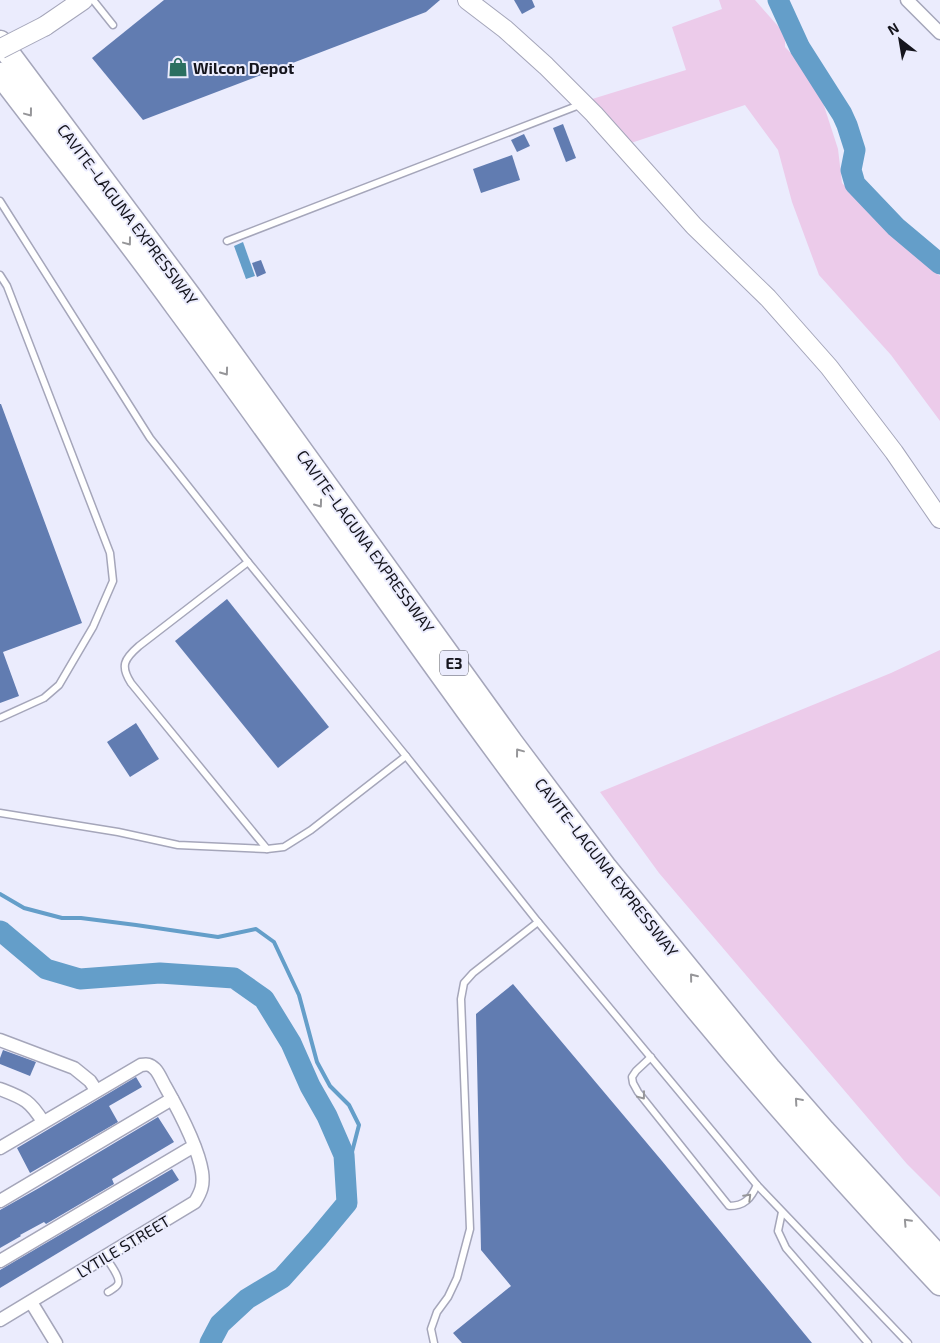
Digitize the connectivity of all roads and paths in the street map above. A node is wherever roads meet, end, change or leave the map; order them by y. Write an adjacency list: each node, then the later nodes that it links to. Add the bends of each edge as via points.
1 (83, 0): 8 (main road, bridge, via 45,26)
2 (93, 0): 5 (lane)
3 (467, 0): 10 (street, via 505,28)
4 (907, 0): 6 (street)
5 (113, 25)
6 (940, 34)
7 (0, 42): 33 (highway, CAVITE–LAGUNA EXPRESSWAY / E3, one-way to 7, via 769,1068 606,868 189,295)
8 (0, 49)
9 (0, 74): 35 (highway, CAVITE–LAGUNA EXPRESSWAY / E3, one-way to 35, via 176,305 592,879 801,1131)
10 (583, 104): 12 (lane); 14 (street, via 694,226 768,298 829,367)
11 (0, 201): 15 (lane, via 150,438)
12 (227, 241)
13 (0, 275): 16 (lane, via 110,553 114,581 93,627 59,685 44,698)
14 (940, 519)
15 (248, 562): 17 (lane); 19 (lane, via 130,653 124,666 131,683)
16 (0, 718)
17 (406, 756): 19 (lane, via 311,830 284,847); 20 (lane)
18 (0, 813): 19 (lane, via 178,845)
19 (267, 849)
20 (538, 922): 22 (lane); 40 (lane, via 472,973 464,983 460,999 470,1229 457,1278 431,1329)
21 (0, 1040): 24 (street, via 74,1068)
22 (651, 1057): 29 (lane); 29 (lane, one-way to 29, via 632,1077 633,1083 729,1206 743,1203 752,1196)
23 (0, 1089): 26 (street, via 22,1098)
24 (96, 1090): 25 (street, LYTILE STREET, via 141,1064 148,1064 155,1069); 26 (street)
25 (172, 1099): 27 (street, LYTILE STREET); 30 (street)
26 (44, 1122): 28 (street)
27 (194, 1146): 32 (street, LYTILE STREET, via 202,1172 201,1192 195,1202); 34 (street)
28 (0, 1148)
29 (757, 1185): 31 (lane)
30 (0, 1201)
31 (782, 1212): 41 (lane, via 778,1231 786,1248); 42 (lane)
32 (105, 1257): 36 (lane, via 119,1283); 37 (street, LYTILE STREET)
33 (940, 1258)
34 (0, 1261)
35 (940, 1284)
36 (108, 1292)
37 (31, 1302): 38 (street, LYTILE STREET); 39 (street)
38 (0, 1320)
39 (56, 1343)
40 (434, 1343)
41 (868, 1343)
42 (908, 1343)

